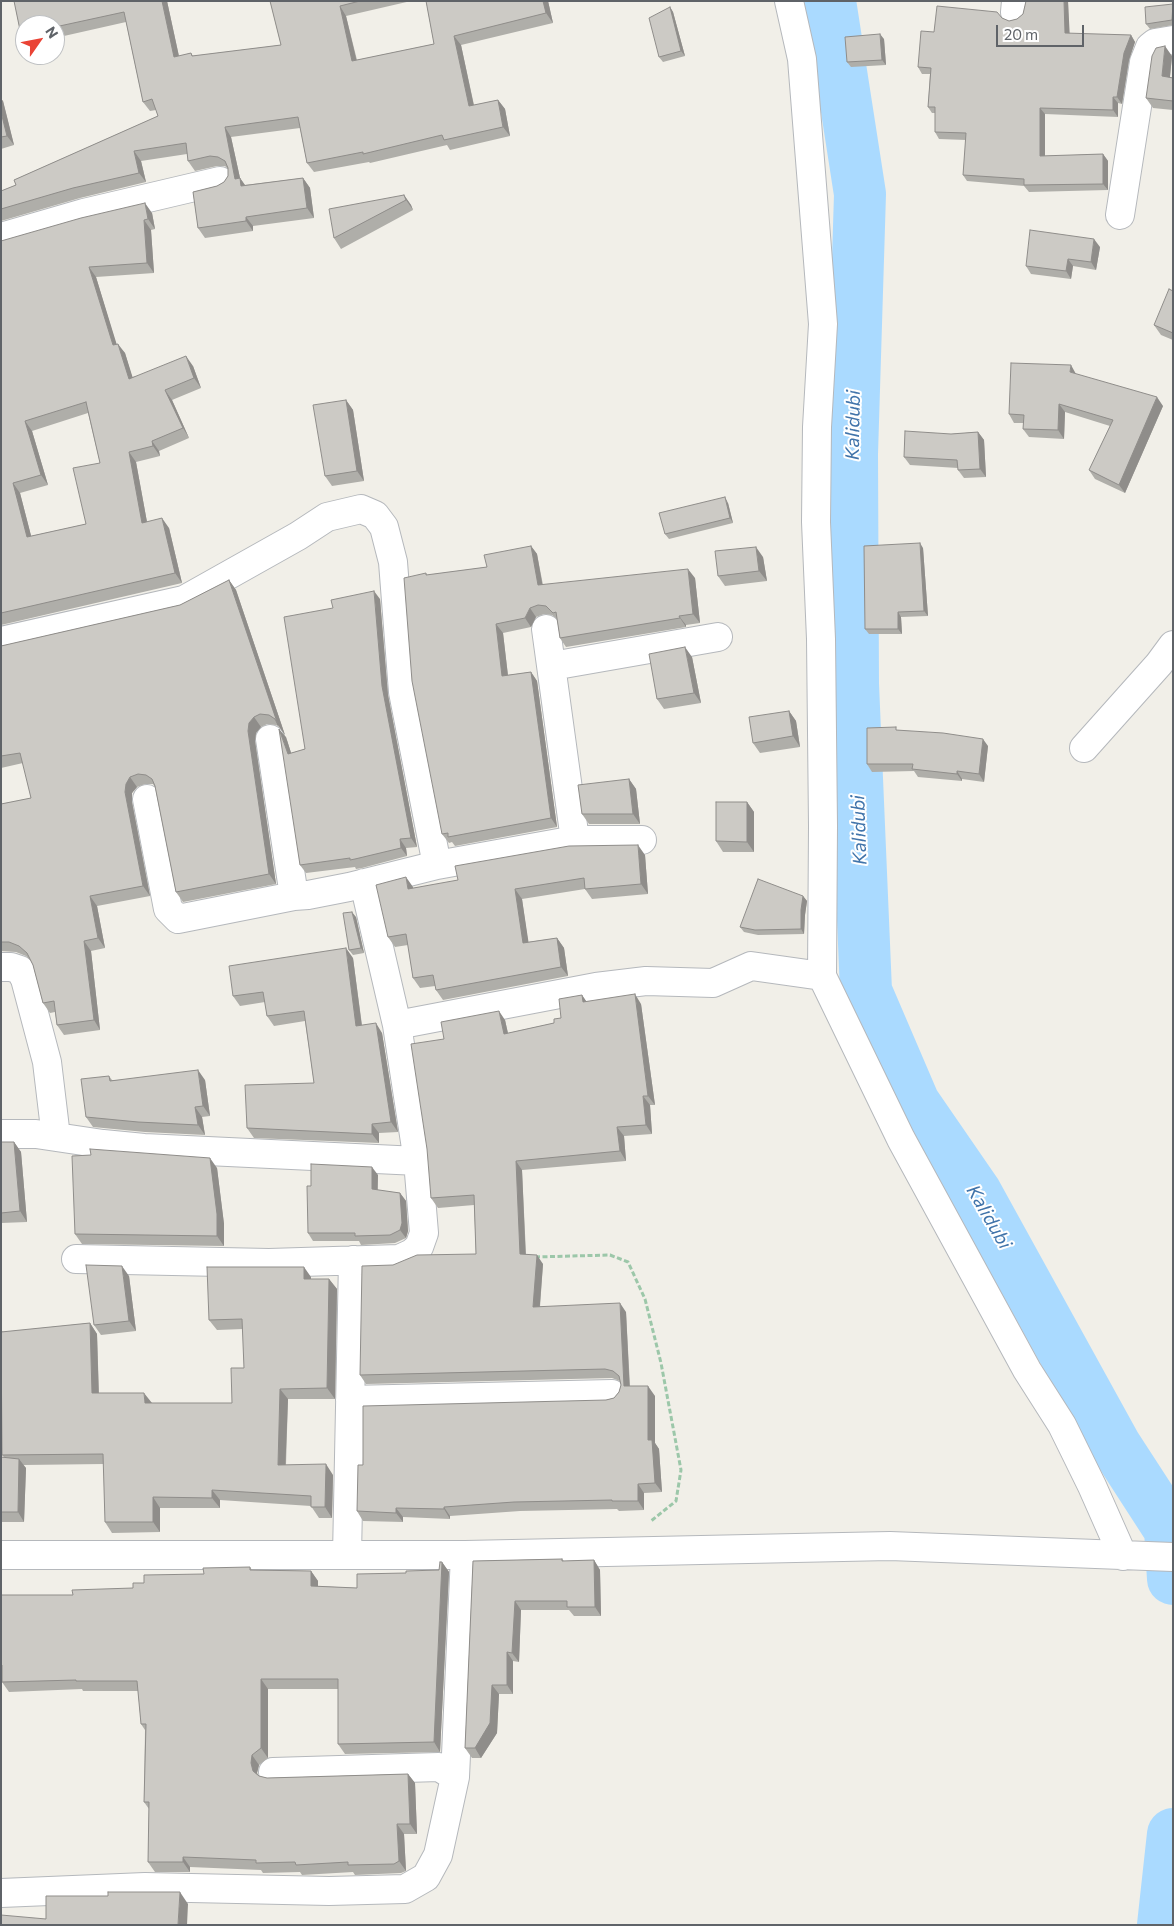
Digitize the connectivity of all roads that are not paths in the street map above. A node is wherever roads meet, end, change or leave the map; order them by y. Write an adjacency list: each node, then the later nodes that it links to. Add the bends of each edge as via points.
1 (789, 1): 20 (street, via 802,58 823,324 816,522 821,638)
2 (1173, 40): 4 (street, via 1155,43 1144,62)
3 (220, 181): 5 (street, via 84,213)
4 (1120, 215)
5 (1, 237)
6 (546, 629): 10 (street)
7 (718, 637): 10 (street)
8 (1, 641): 16 (street, via 184,600 327,517 361,510 375,515 384,527 393,562 403,692)
9 (1173, 645): 12 (street)
10 (552, 666): 14 (street)
11 (270, 739): 18 (street)
12 (1084, 748)
13 (147, 799): 18 (street, via 168,909 178,918)
14 (575, 840): 15 (street); 16 (street)
15 (642, 840)
16 (437, 864): 17 (street)
17 (364, 883): 18 (street); 21 (street)
18 (294, 896)
19 (1, 967): 23 (street, via 20,970 25,979 47,1062)
20 (822, 976): 21 (street, via 751,966 713,983 646,981 596,987); 32 (street, via 901,1138 1027,1370 1062,1425 1092,1486)
21 (397, 1025): 24 (street)
22 (1, 1134): 23 (street)
23 (56, 1137): 24 (street, via 153,1148)
24 (418, 1161): 26 (street, via 424,1233 419,1247 399,1259)
25 (76, 1258): 26 (street, via 269,1263)
26 (353, 1260): 28 (street)
27 (612, 1394): 28 (street)
28 (350, 1400): 30 (street)
29 (1, 1555): 30 (street)
30 (347, 1555): 31 (street)
31 (465, 1555): 32 (street, via 890,1546); 34 (street)
32 (1148, 1557)
33 (273, 1772): 34 (street, via 439,1767)
34 (455, 1777): 35 (street, via 438,1855 426,1877 405,1890 145,1887)
35 (1, 1893)

